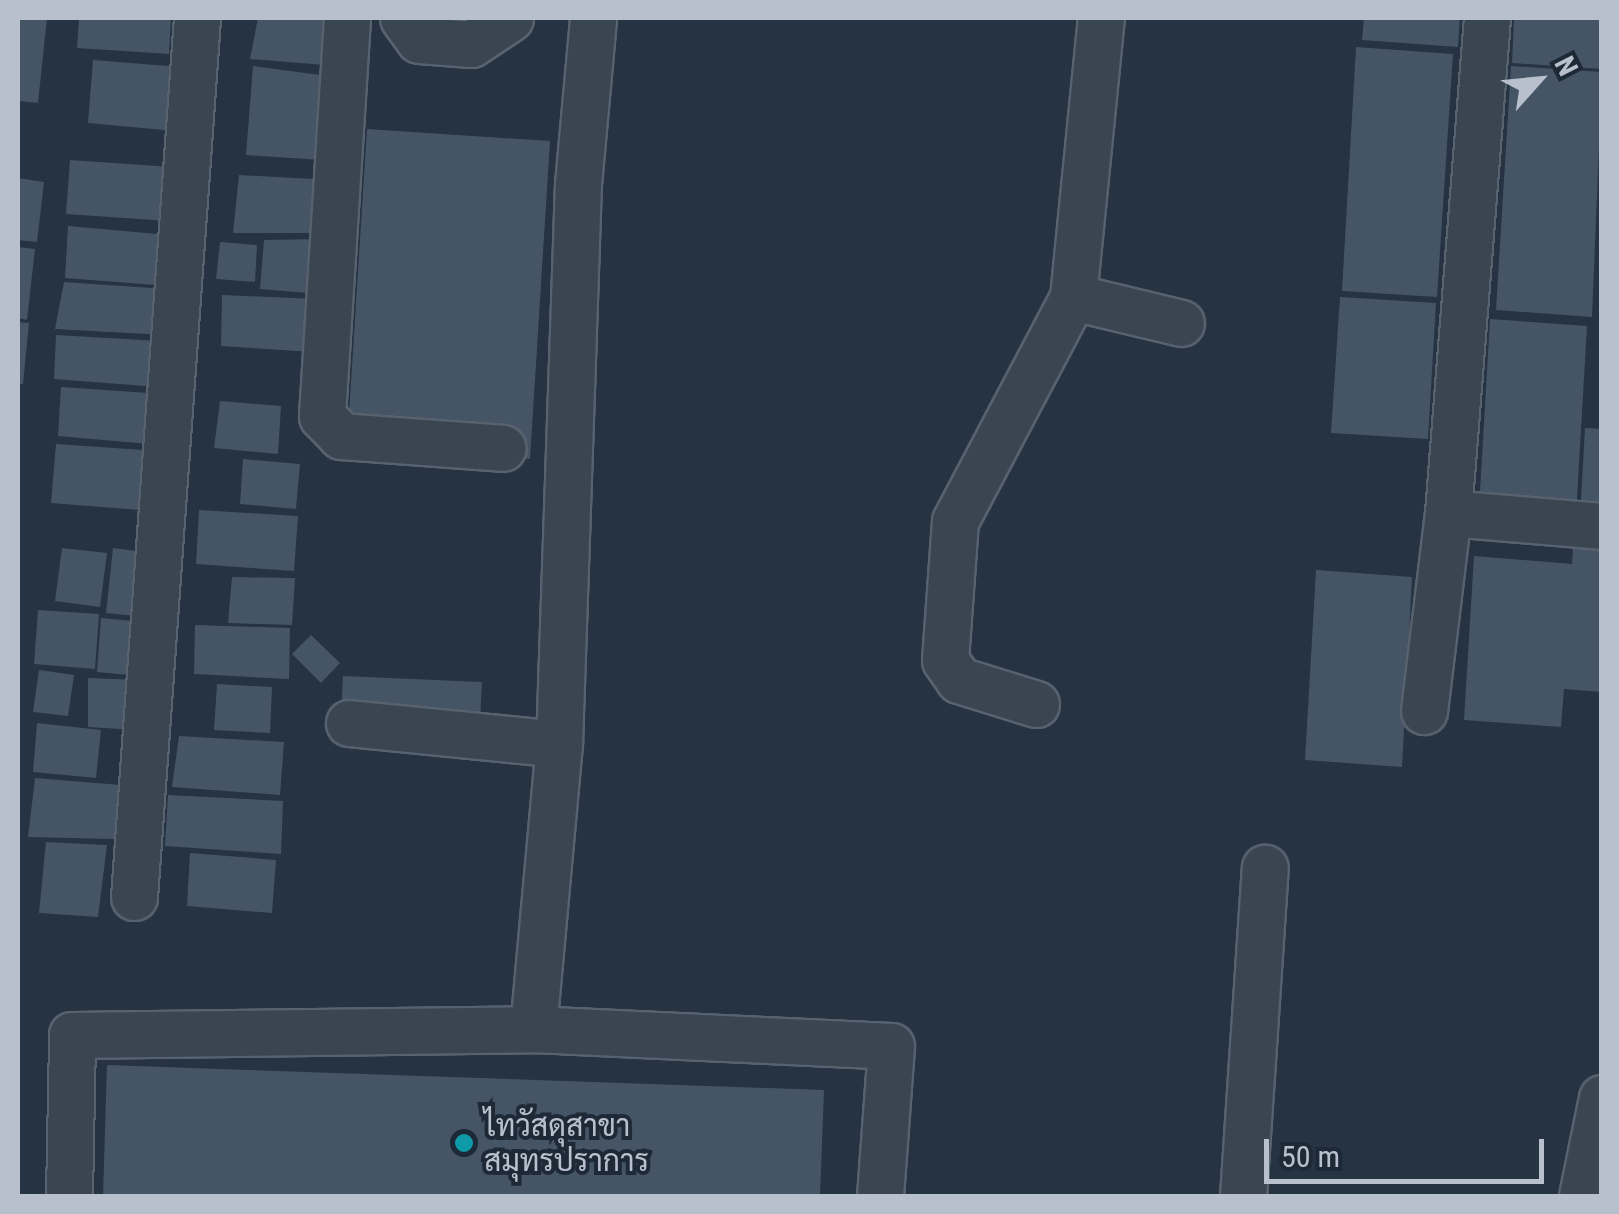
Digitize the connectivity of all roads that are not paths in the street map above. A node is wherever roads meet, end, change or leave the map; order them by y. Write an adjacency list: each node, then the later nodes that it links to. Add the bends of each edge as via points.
1 (197, 18): 18 (street)
2 (347, 18): 10 (street, via 322,416 340,436)
3 (403, 18): 4 (street, via 418,40 471,44)
4 (510, 18)
5 (588, 18): 16 (street)
6 (1102, 18): 8 (street)
7 (1487, 18): 11 (street)
8 (1073, 297): 9 (street); 13 (street, via 955,521 945,660 959,680)
9 (1181, 323)
10 (503, 448)
11 (1448, 513): 12 (street); 14 (street)
12 (1602, 526)
13 (1036, 704)
14 (1424, 711)
15 (349, 723): 16 (street)
16 (559, 744): 19 (street)
17 (1265, 868): 23 (street)
18 (134, 897)
19 (533, 1029): 21 (street, via 72,1035); 22 (street, via 891,1046)
20 (1602, 1098): 24 (street)
21 (70, 1196)
22 (880, 1196)
23 (1243, 1196)
24 (1582, 1196)

